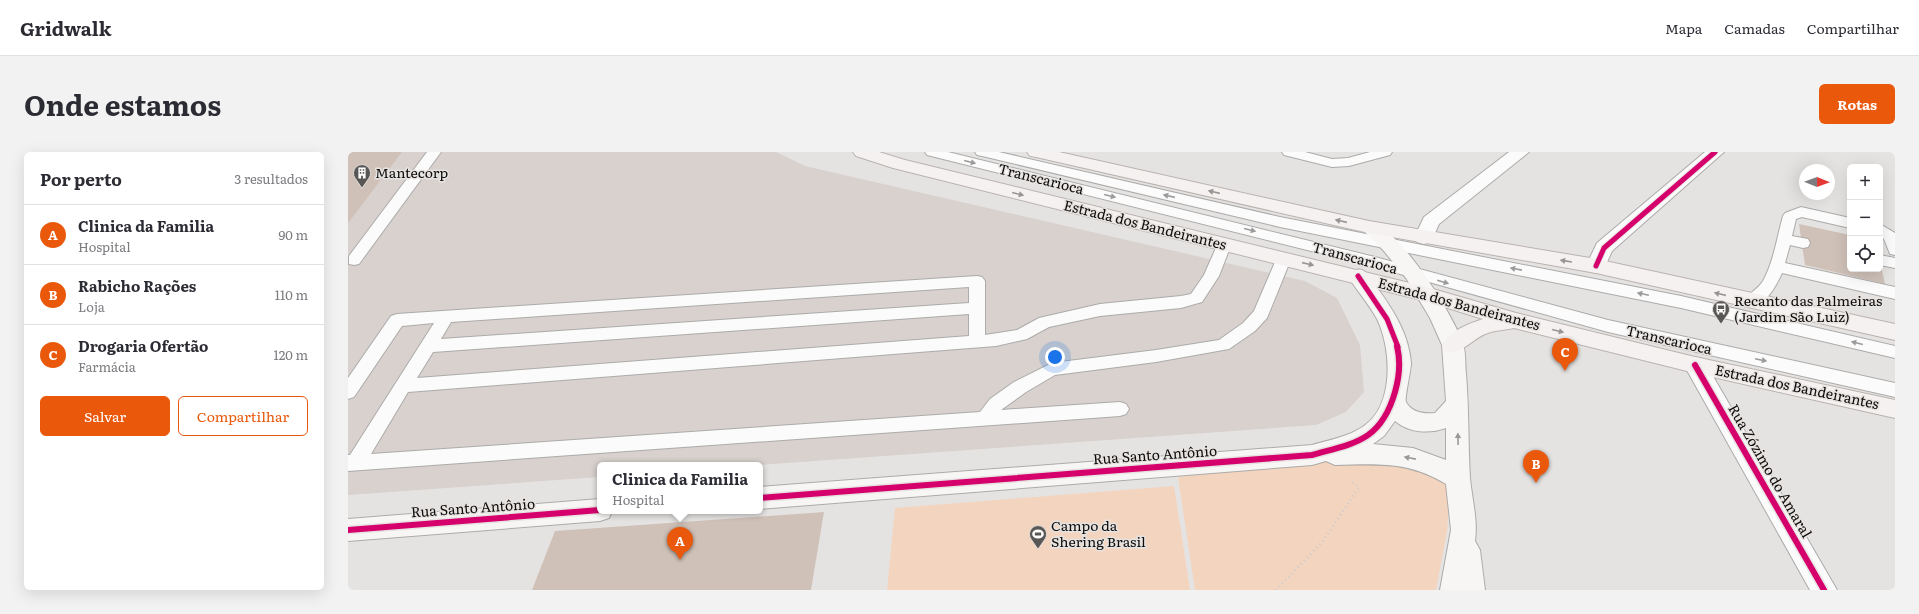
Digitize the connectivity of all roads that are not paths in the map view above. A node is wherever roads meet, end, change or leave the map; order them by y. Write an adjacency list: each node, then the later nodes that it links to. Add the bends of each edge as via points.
1 (434, 152): 20 (lane)
2 (862, 152): 16 (main road, Estrada dos Bandeirantes, one-way to 16, via 906,166)
3 (932, 152): 25 (lane, Transcarioca, one-way to 25)
4 (982, 152): 17 (lane, Transcarioca, one-way to 4, via 1280,222)
5 (1036, 152): 11 (main road, one-way to 5)
6 (1289, 152): 7 (lane, via 1332,163 1349,162)
7 (1385, 152)
8 (1520, 152): 13 (street, via 1431,221)
9 (1715, 152): 23 (street, via 1604,248)
10 (1847, 222): 14 (lane, via 1802,212 1795,213 1790,216)
11 (1369, 227): 13 (main road); 17 (street)
12 (1883, 231): 18 (lane, via 1891,237)
13 (1424, 238): 23 (main road, one-way to 13)
14 (1783, 239): 15 (lane); 24 (lane)
15 (1803, 243)
16 (1224, 245): 19 (main road, Estrada dos Bandeirantes); 34 (lane, via 1206,287 1196,298 1181,302 1100,310 1045,322 1021,335)
17 (1390, 245): 25 (street); 37 (lane, Transcarioca, one-way to 17, via 1681,302)
18 (1895, 250)
19 (1283, 259): 26 (main road, Estrada dos Bandeirantes, one-way to 26); 46 (lane, via 1261,314 1249,327 1223,345 1052,369 1020,386 996,404)
20 (354, 260)
21 (1883, 261): 22 (lane)
22 (1895, 263)
23 (1596, 266): 29 (main road, one-way to 23)
24 (1776, 266): 27 (lane); 29 (lane, via 1766,288)
25 (1413, 273): 28 (street); 40 (lane, Transcarioca, one-way to 40, via 1608,326)
26 (1358, 276): 28 (main road, Estrada dos Bandeirantes); 42 (street, Rua Santo Antônio, via 1375,299 1396,339 1401,362 1400,381)
27 (1895, 293)
28 (1426, 294): 32 (main road, Estrada dos Bandeirantes); 35 (street)
29 (1752, 301): 33 (main road)
30 (977, 308): 31 (lane, via 977,281); 34 (lane); 36 (lane)
31 (446, 317): 36 (lane); 41 (lane, via 397,320)
32 (1516, 321): 35 (main road, via 1476,328); 38 (main road, Estrada dos Bandeirantes, one-way to 38)
33 (1895, 332)
34 (977, 341): 39 (lane)
35 (1453, 345): 43 (street)
36 (428, 346): 39 (lane)
37 (1895, 352)
38 (1695, 365): 45 (main road, Estrada dos Bandeirantes); 56 (street, Rua Zózimo do Amaral)
39 (403, 386): 48 (lane)
40 (1895, 390)
41 (348, 392)
42 (1393, 399): 43 (street, via 1402,414 1423,423 1446,418); 47 (street, Rua Santo Antônio, via 1384,422 1372,433 1357,442)
43 (1457, 402): 49 (street, one-way to 43)
44 (1120, 409): 46 (lane)
45 (1895, 409)
46 (984, 420): 48 (lane)
47 (1312, 455): 49 (street, one-way to 47, via 1426,461 1391,454); 50 (street, Rua Santo Antônio)
48 (352, 463)
49 (1458, 478): 53 (street)
50 (763, 498)
51 (597, 510): 52 (street, Rua Santo Antônio)
52 (348, 530)
53 (1464, 530): 54 (street); 55 (street)
54 (1453, 590)
55 (1472, 590)
56 (1824, 590)

